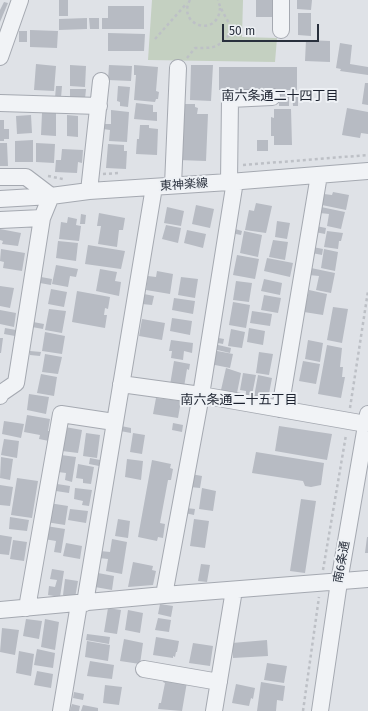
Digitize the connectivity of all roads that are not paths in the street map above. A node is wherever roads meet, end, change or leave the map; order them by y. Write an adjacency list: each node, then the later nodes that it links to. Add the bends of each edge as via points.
1 (20, 0): 4 (street)
2 (281, 0): 3 (street)
3 (281, 30)
4 (0, 57)
5 (178, 68): 14 (street)
6 (101, 81): 9 (street)
7 (272, 97): 13 (street, via 230,99)
8 (0, 103): 9 (street)
9 (99, 106): 16 (street)
10 (368, 171): 11 (street, 東神楽線)
11 (319, 175): 13 (street, 東神楽線); 24 (street)
12 (0, 177): 17 (street, via 26,176)
13 (232, 182): 14 (street, 東神楽線); 22 (street)
14 (173, 185): 15 (street, 東神楽線)
15 (154, 187): 16 (street, 東神楽線); 21 (street)
16 (89, 191): 17 (street, 東神楽線)
17 (51, 196): 18 (street, 東神楽線); 19 (street)
18 (0, 199)
19 (42, 218): 20 (street); 23 (street, via 16,383)
20 (0, 220)
21 (121, 384): 22 (street); 26 (street)
22 (201, 395): 24 (street); 30 (street)
23 (0, 396)
24 (280, 409): 25 (street, via 348,421)
25 (367, 419): 28 (street, 南6条通)
26 (114, 422): 31 (street); 32 (street, via 61,414)
27 (368, 579): 28 (street)
28 (338, 582): 29 (street); 38 (street, 南6条通)
29 (234, 590): 30 (street); 35 (street)
30 (164, 595): 31 (street)
31 (82, 603): 32 (street); 36 (street)
32 (27, 608): 33 (street)
33 (0, 610)
34 (144, 669): 35 (street)
35 (219, 682): 37 (street)
36 (61, 711)
37 (214, 711)
38 (320, 711)

